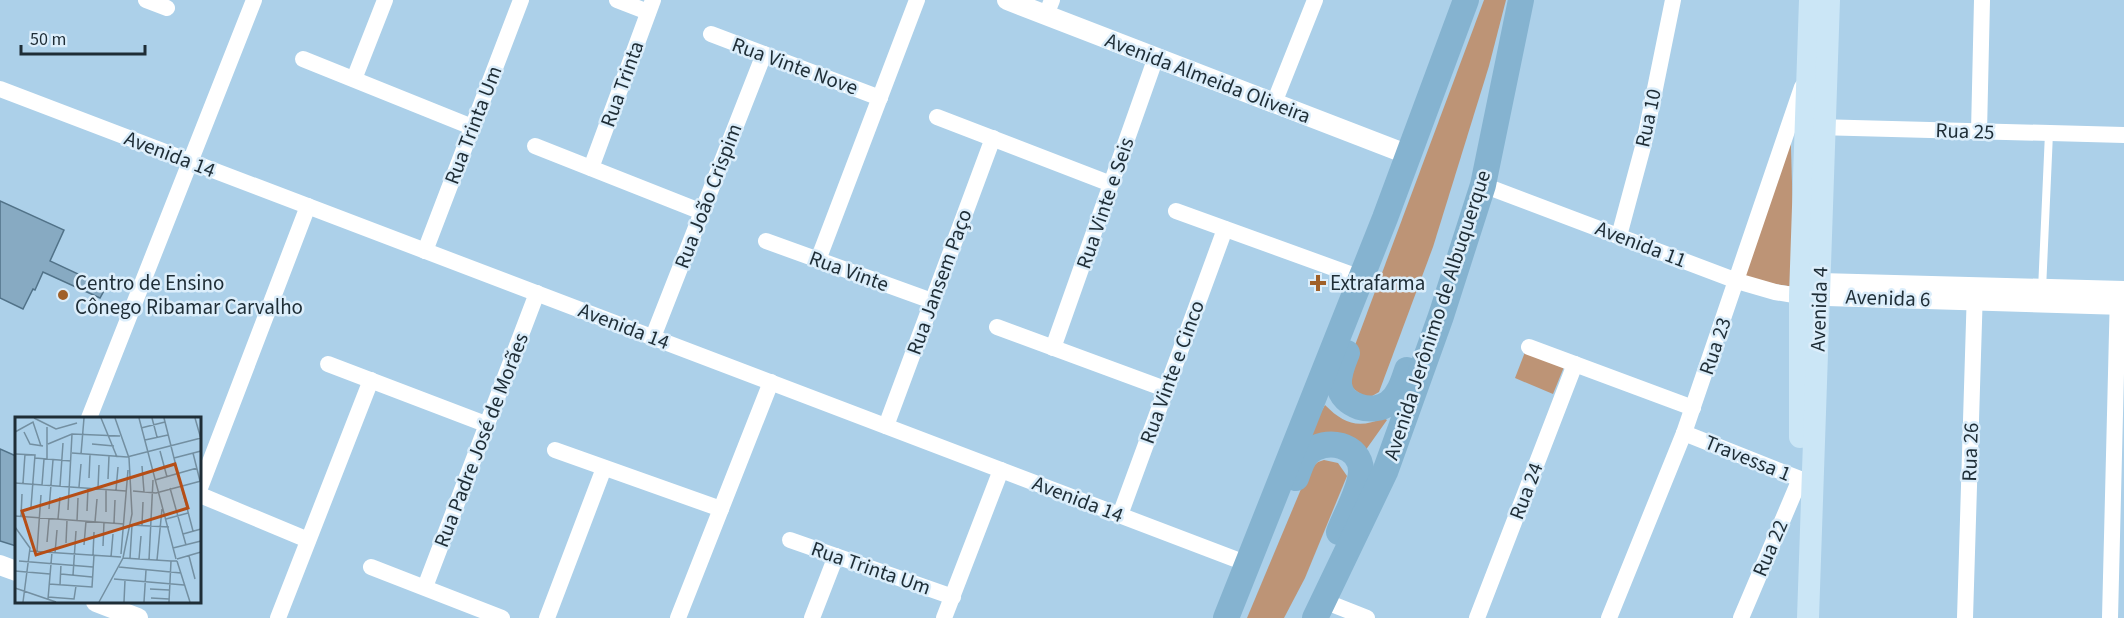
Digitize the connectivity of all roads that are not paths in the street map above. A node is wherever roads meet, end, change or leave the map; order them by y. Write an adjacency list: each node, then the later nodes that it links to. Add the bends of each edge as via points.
1 (146, 0): 16 (street)
2 (254, 0): 36 (street)
3 (385, 0): 23 (street)
4 (521, 0): 28 (street, Rua Trinta Um)
5 (617, 0): 15 (street)
6 (917, 0): 25 (street)
7 (1007, 0): 17 (street, Avenida Almeida Oliveira)
8 (1315, 0): 26 (street)
9 (1466, 0): 35 (main road)
10 (1521, 0): 39 (main road, Avenida Jerônimo de Albuquerque)
11 (1673, 0): 44 (street, Rua 10, via 1644,143)
12 (1810, 0): 22 (main road, Avenida 4)
13 (1829, 0): 29 (main road, Avenida 4)
14 (1982, 0): 30 (street)
15 (650, 6): 37 (street, Rua Trinta)
16 (167, 8)
17 (1049, 8): 20 (street, Avenida Almeida Oliveira)
18 (711, 34): 19 (street, Rua Vinte Nove)
19 (764, 54): 25 (street, Rua Vinte Nove); 42 (street, Rua João Crispim)
20 (1156, 57): 26 (street, Avenida Almeida Oliveira); 38 (street, Rua Vinte e Seis)
21 (303, 59): 23 (street)
22 (1808, 69): 29 (main road, Avenida 4); 49 (street, Rua 23)
23 (354, 79): 28 (street)
24 (0, 89): 36 (street, Avenida 14)
25 (880, 98): 47 (street)
26 (1274, 103): 35 (street, Avenida Almeida Oliveira)
27 (937, 117): 33 (street)
28 (472, 127): 46 (street, Rua Trinta Um)
29 (1815, 127): 30 (street, Rua 25); 50 (main road, Avenida 4)
30 (1979, 132): 31 (street, Rua 25)
31 (2049, 133): 32 (street, Rua 25); 53 (lane)
32 (2124, 135)
33 (993, 138): 38 (street); 55 (street, Rua Jansem Paço)
34 (535, 146): 37 (street)
35 (1409, 155): 39 (main road, via 1383,254 1339,378 1341,393 1357,406 1384,406 1399,391); 48 (main road)
36 (191, 162): 40 (street, Avenida 14); 66 (street)
37 (591, 168): 42 (street)
38 (1111, 184): 59 (street, Rua Vinte e Seis)
39 (1483, 184): 44 (street, Avenida 11); 89 (main road, Avenida Jerônimo de Albuquerque, via 1395,447)
40 (308, 207): 46 (street, Avenida 14); 75 (street)
41 (1176, 211): 43 (street)
42 (702, 212): 57 (street, Rua João Crispim)
43 (1225, 229): 48 (street); 64 (street, Rua Vinte e Cinco)
44 (1619, 236): 49 (street, Avenida 11)
45 (766, 241): 47 (street, Rua Vinte)
46 (425, 251): 51 (street, Avenida 14)
47 (818, 260): 55 (street, Rua Vinte)
48 (1361, 278): 82 (main road)
49 (1737, 281): 50 (street, Avenida 11, via 1775,292); 65 (street, Rua 23)
50 (1814, 291): 52 (street, Avenida 6); 74 (main road, Avenida 4)
51 (537, 293): 57 (street, Avenida 14); 67 (street, Rua Padre José de Morães)
52 (1975, 294): 53 (street, Avenida 6); 106 (street, Rua 26)
53 (2042, 296): 54 (street, Avenida 6)
54 (2121, 298): 71 (street)
55 (932, 301): 68 (street, Rua Jansem Paço)
56 (997, 327): 59 (street)
57 (653, 337): 63 (street, Avenida 14)
58 (1529, 347): 61 (street)
59 (1053, 348): 64 (street)
60 (328, 364): 62 (street)
61 (1575, 364): 65 (street); 101 (street, Rua 24)
62 (371, 380): 67 (street); 79 (street)
63 (771, 382): 68 (street, Avenida 14); 77 (street)
64 (1165, 389): 78 (street, Rua Vinte e Cinco)
65 (1693, 408): 69 (street, Rua 23)
66 (89, 417)
67 (488, 425): 86 (street, Rua Padre José de Morães)
68 (886, 426): 73 (street, Avenida 14)
69 (1684, 433): 74 (street, Travessa 1); 102 (street, Rua 23)
70 (555, 450): 72 (street)
71 (2119, 456): 107 (street)
72 (604, 468): 77 (street); 93 (street)
73 (1001, 470): 78 (street, Avenida 14); 87 (street)
74 (1806, 479): 103 (street, Rua 22); 104 (main road, Avenida 4); 105 (main road, Avenida 4)
75 (201, 485)
76 (201, 495): 79 (street)
77 (721, 510): 94 (street)
78 (1120, 515): 82 (street, Avenida 14)
79 (308, 540): 91 (street)
80 (790, 540): 81 (street, Rua Trinta Um)
81 (836, 556): 87 (street, Rua Trinta Um); 95 (street)
82 (1248, 564): 97 (main road)
83 (0, 565): 85 (street)
84 (372, 567): 86 (street)
85 (15, 571)
86 (425, 587): 92 (street)
87 (953, 597): 96 (street)
88 (99, 603): 90 (street)
89 (1332, 612): 100 (street)
90 (138, 618)
91 (278, 618)
92 (502, 618)
93 (547, 618)
94 (678, 618)
95 (812, 618)
96 (944, 618)
97 (1226, 618)
98 (1235, 618): 99 (main road, via 1305,457 1318,446 1335,444 1350,449 1358,458 1360,479)
99 (1302, 618)
100 (1367, 618)
101 (1477, 618)
102 (1609, 618)
103 (1741, 618)
104 (1794, 618)
105 (1808, 618)
106 (1965, 618)
107 (2110, 618)

